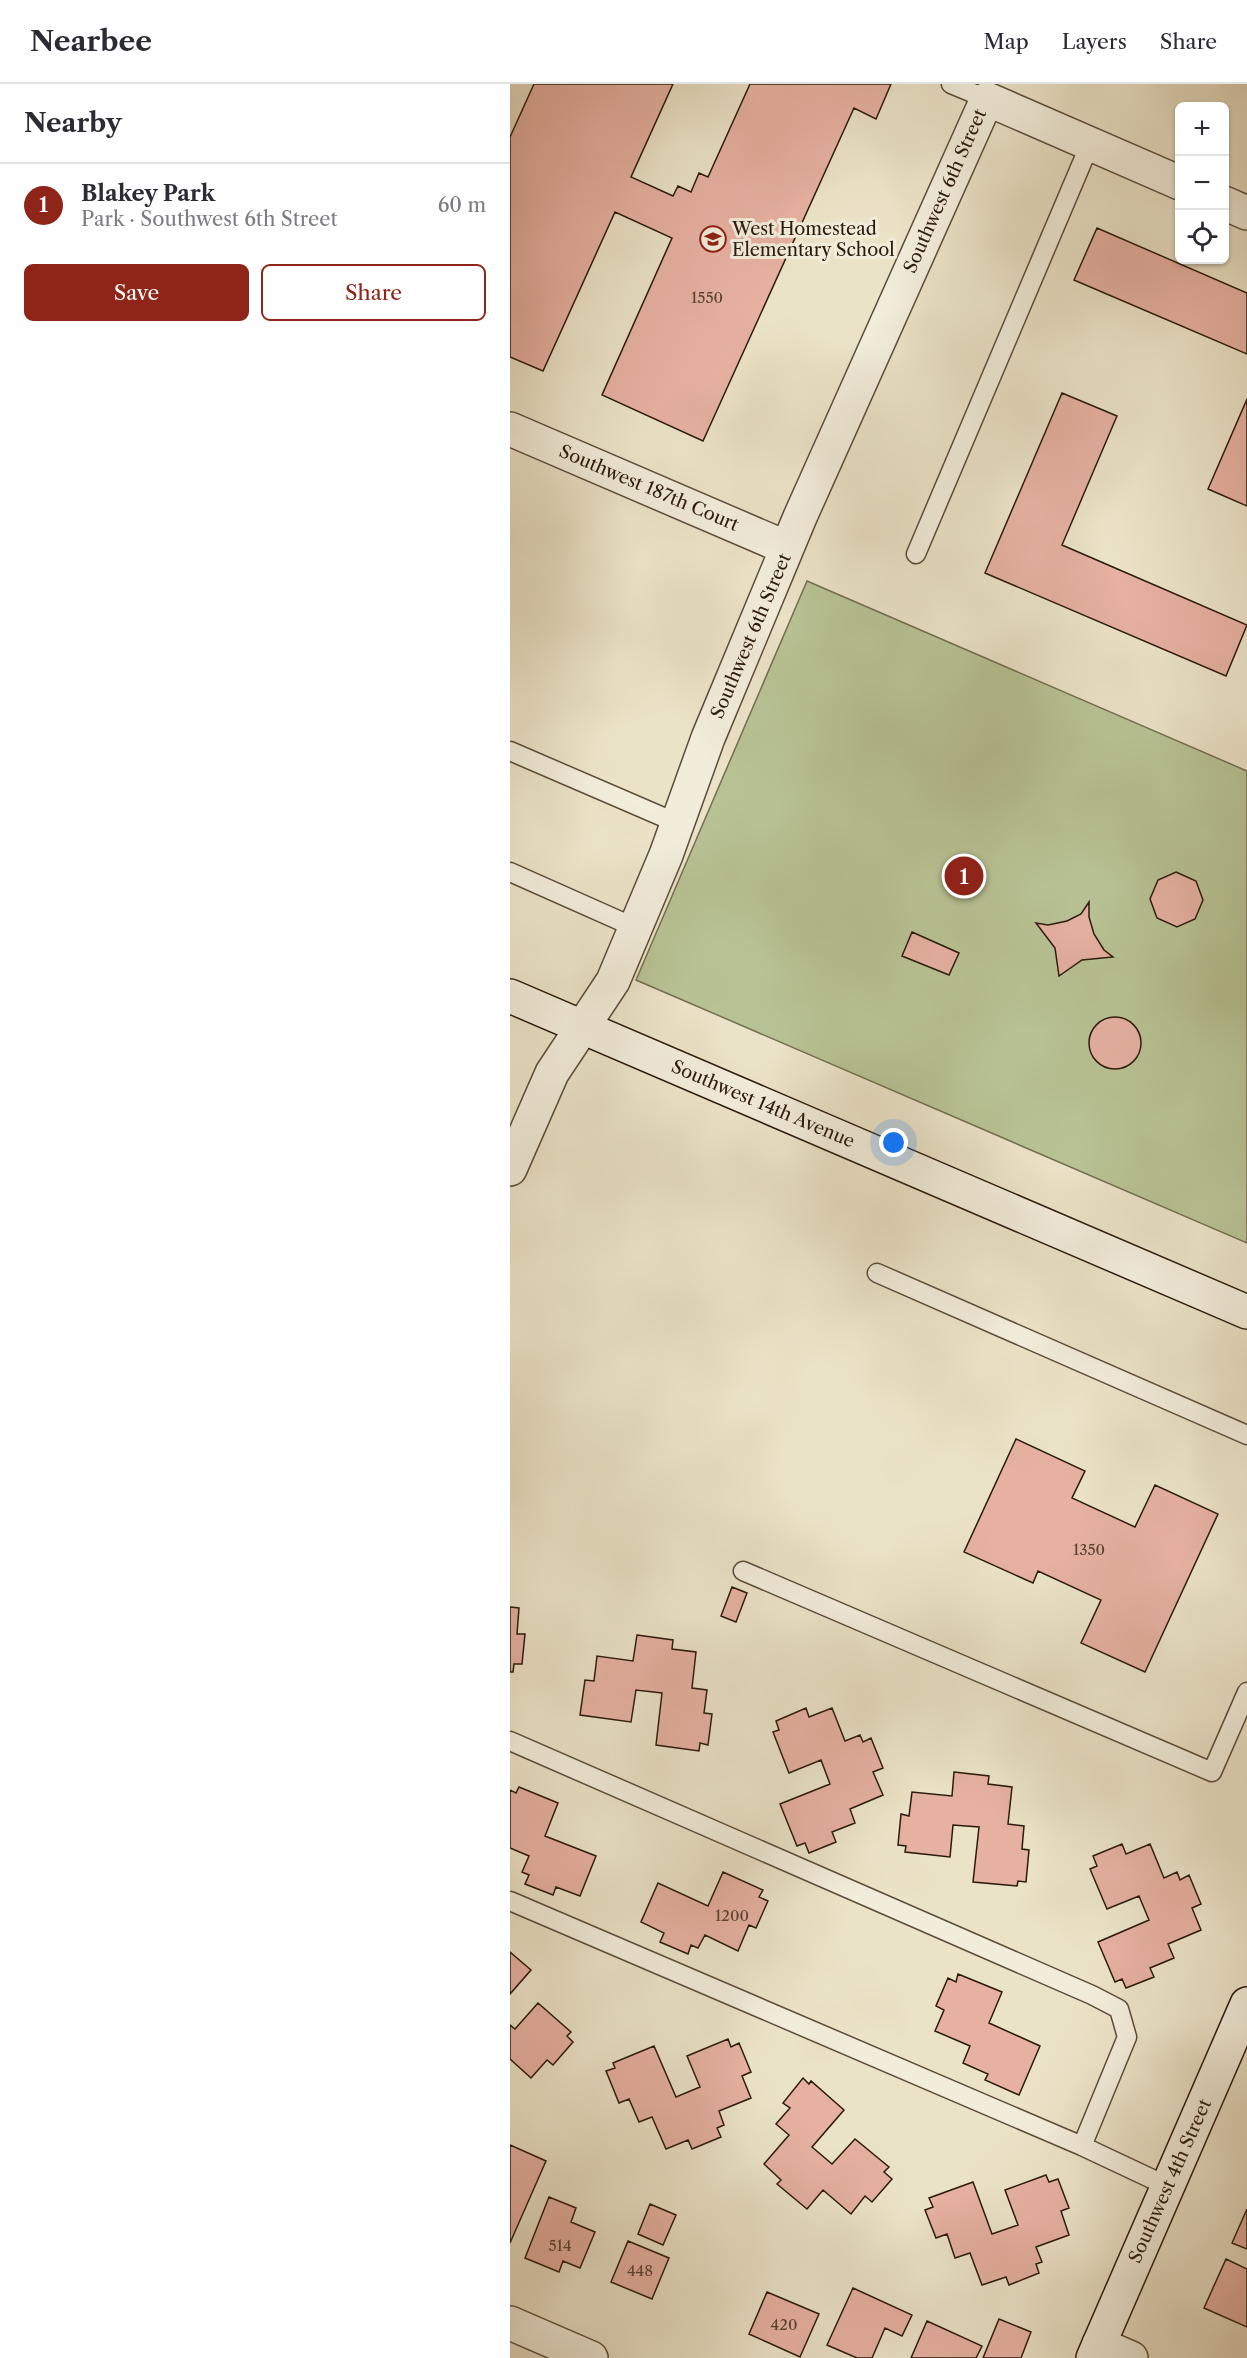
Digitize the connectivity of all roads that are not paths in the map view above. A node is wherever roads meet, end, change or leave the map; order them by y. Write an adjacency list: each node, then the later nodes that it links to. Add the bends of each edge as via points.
1 (951, 84): 2 (lane)
2 (987, 99): 3 (street); 8 (street, Southwest 6th Street)
3 (1090, 144): 4 (street); 9 (lane)
4 (1175, 181)
5 (1229, 205): 6 (street)
6 (1247, 213)
7 (510, 429): 8 (street, Southwest 187th Court)
8 (787, 548): 11 (street, Southwest 6th Street)
9 (916, 554)
10 (510, 751): 11 (lane)
11 (677, 823): 13 (street, Southwest 6th Street)
12 (510, 872): 13 (lane)
13 (636, 928): 15 (street, Southwest 6th Street, via 613,981)
14 (510, 996): 15 (street, Southwest 14th Avenue)
15 (583, 1027): 16 (street, Southwest 6th Street, via 552,1073); 18 (street, Southwest 14th Avenue)
16 (510, 1169)
17 (877, 1273): 19 (lane)
18 (1247, 1312)
19 (1247, 1435)
20 (743, 1571): 21 (lane, via 1212,1772)
21 (1247, 1692)
22 (510, 1741): 25 (lane, via 1119,2009 1127,2037)
23 (510, 1901): 25 (lane)
24 (1247, 2004): 26 (street, Southwest 4th Street)
25 (1082, 2146): 26 (lane)
26 (1167, 2186): 28 (street, Southwest 4th Street)
27 (510, 2323): 29 (street)
28 (1096, 2351): 30 (street)
29 (591, 2358)
30 (1131, 2358)

